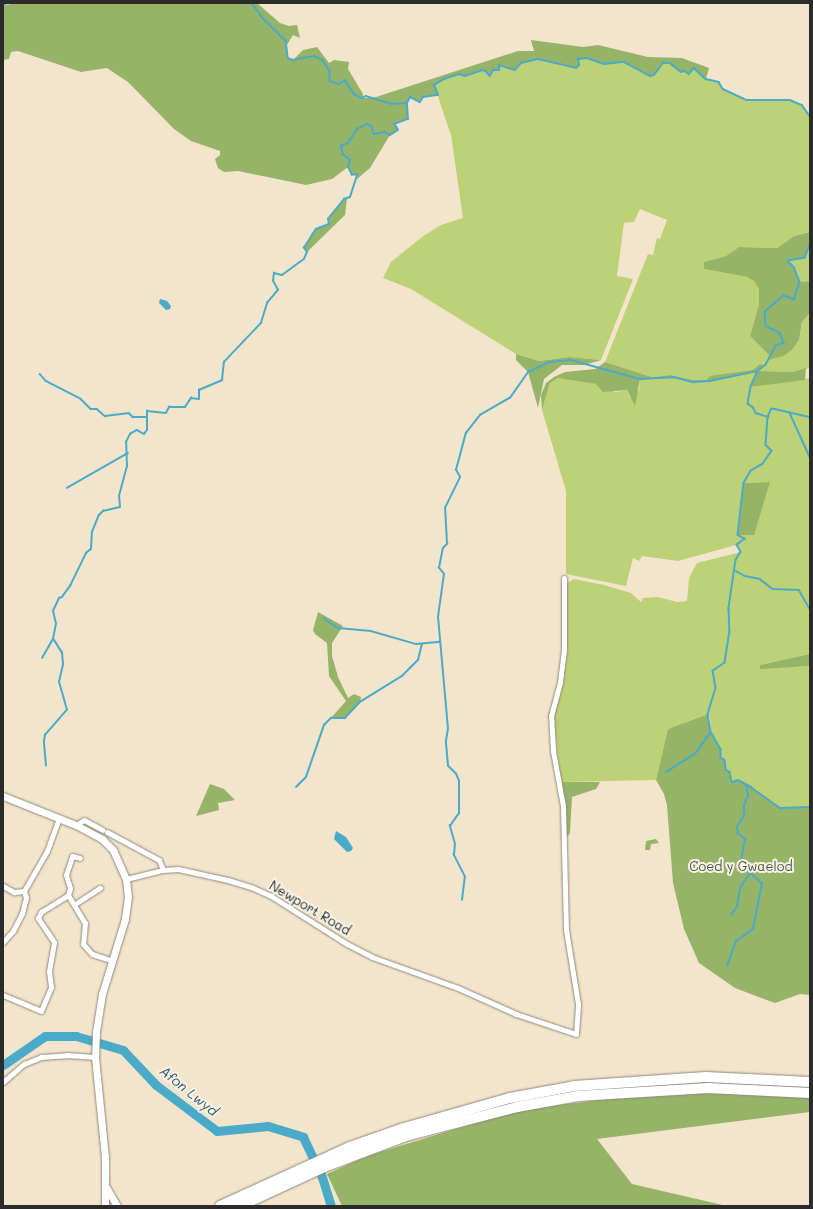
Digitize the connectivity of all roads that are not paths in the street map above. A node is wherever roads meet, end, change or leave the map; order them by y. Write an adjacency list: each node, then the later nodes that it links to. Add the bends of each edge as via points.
1 (564, 578): 6 (street, Newport Road, via 564,650 560,682 551,716 553,751 563,806 566,930 578,1004 576,1034 516,1014 458,988 372,957 271,896 251,887 185,871)
2 (3, 796): 3 (street)
3 (59, 818): 4 (street); 10 (street, via 48,851)
4 (76, 825): 6 (street, via 84,820 159,860); 7 (street, via 102,839 112,850)
5 (80, 858): 11 (street, via 72,856 66,875 70,888)
6 (163, 870): 7 (street, Newport Road)
7 (126, 879): 14 (street, via 125,919)
8 (3, 886): 10 (street, via 14,892)
9 (100, 888): 12 (street)
10 (24, 891): 13 (street, via 26,898 22,913 13,931)
11 (68, 895): 12 (street); 15 (street, via 41,912 38,918 54,942 49,971 51,987 42,1011)
12 (75, 904): 14 (street, via 85,923 83,944 92,954)
13 (3, 942)
14 (112, 960): 16 (street, via 102,994)
15 (3, 995)
16 (95, 1057): 17 (street, via 42,1057 24,1064); 22 (street)
17 (3, 1082)
18 (810, 1082): 20 (highway, via 706,1077 574,1086 510,1098 453,1113)
19 (810, 1093): 20 (highway, via 708,1088 578,1096 517,1107 406,1136)
20 (322, 1163): 21 (highway)
21 (307, 1170): 25 (highway); 26 (highway)
22 (105, 1186): 23 (street); 24 (street)
23 (105, 1206)
24 (117, 1206)
25 (220, 1206)
26 (240, 1206)

